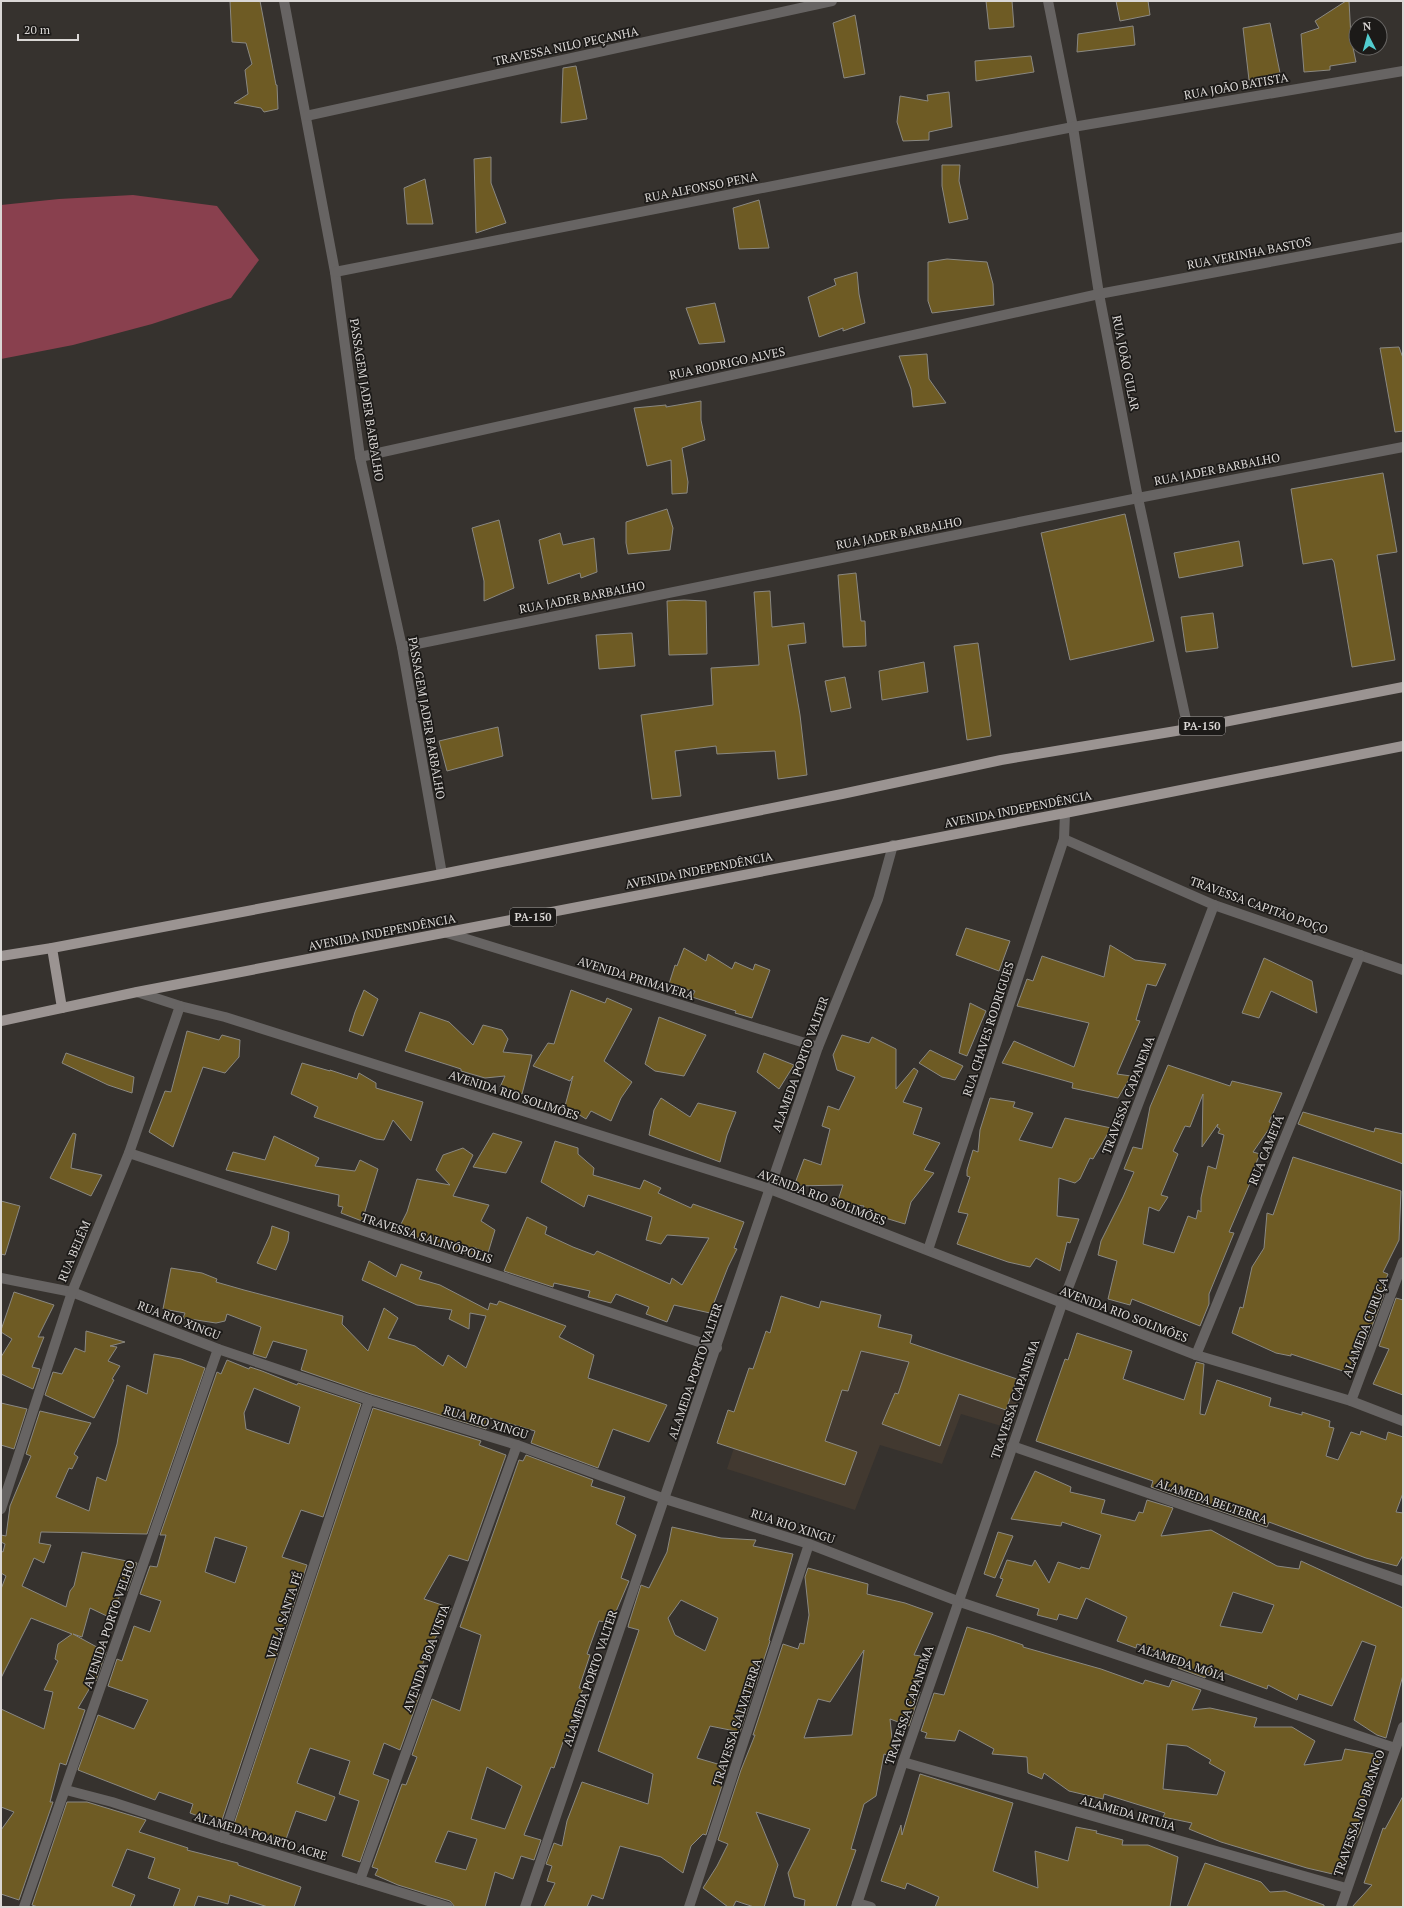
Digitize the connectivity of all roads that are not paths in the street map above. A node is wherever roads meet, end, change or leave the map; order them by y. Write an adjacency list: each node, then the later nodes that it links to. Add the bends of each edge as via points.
1 (284, 1): 5 (street, PASSAGEM JADER BARBALHO)
2 (832, 1): 5 (street, TRAVESSA NILO PEÇANHA)
3 (1048, 1): 6 (street, RUA JOÃO GULAR)
4 (1403, 71): 6 (street, RUA JOÃO BATISTA)
5 (306, 116): 8 (street, PASSAGEM JADER BARBALHO)
6 (1073, 127): 8 (street, RUA ALFONSO PENA); 9 (street, RUA JOÃO GULAR)
7 (1403, 237): 9 (street, RUA VERINHA BASTOS)
8 (335, 272): 11 (street, PASSAGEM JADER BARBALHO)
9 (1099, 294): 11 (street, RUA RODRIGO ALVES); 12 (street, RUA JOÃO GULAR)
10 (1403, 447): 12 (street, RUA JADER BARBALHO)
11 (360, 457): 13 (street, PASSAGEM JADER BARBALHO)
12 (1138, 498): 13 (street, RUA JADER BARBALHO); 15 (street, RUA JOÃO GULAR)
13 (402, 647): 20 (street, PASSAGEM JADER BARBALHO)
14 (1403, 687): 15 (main road, PA-150)
15 (1188, 729): 20 (main road, PA-150, via 1001,760)
16 (1403, 746): 17 (main road, AVENIDA INDEPENDÊNCIA / PA-150)
17 (1065, 813): 18 (street, RUA CHAVES RODRIGUES); 19 (main road, AVENIDA INDEPENDÊNCIA / PA-150)
18 (1064, 839): 21 (street, TRAVESSA CAPITÃO POÇO); 34 (street, RUA CHAVES RODRIGUES)
19 (893, 845): 22 (main road, AVENIDA INDEPENDÊNCIA / PA-150); 31 (street, ALAMEDA PORTO VALTER, via 878,899)
20 (442, 874): 23 (main road, PA-150)
21 (1214, 905): 24 (street, TRAVESSA CAPITÃO POÇO); 38 (street, TRAVESSA CAPANEMA)
22 (447, 933): 27 (main road, AVENIDA INDEPENDÊNCIA / PA-150); 31 (street, AVENIDA PRIMAVERA)
23 (52, 948): 25 (main road, PA-150); 29 (main road)
24 (1360, 955): 26 (street, TRAVESSA CAPITÃO POÇO); 41 (street, RUA CAMETÁ)
25 (1, 956)
26 (1403, 970)
27 (137, 992): 28 (street); 29 (main road, AVENIDA INDEPENDÊNCIA / PA-150)
28 (180, 1006): 32 (street, RUA BELÉM); 33 (street, AVENIDA RIO SOLIMÕES, via 225,1017)
29 (62, 1008): 30 (main road, AVENIDA INDEPENDÊNCIA / PA-150)
30 (1, 1021)
31 (818, 1047): 33 (street, ALAMEDA PORTO VALTER)
32 (129, 1153): 37 (street, RUA BELÉM); 39 (street, TRAVESSA SALINÓPOLIS)
33 (770, 1189): 34 (street, AVENIDA RIO SOLIMÕES); 39 (street, ALAMEDA PORTO VALTER)
34 (928, 1250): 38 (street, AVENIDA RIO SOLIMÕES)
35 (1403, 1262): 43 (street, ALAMEDA CURUÇA)
36 (1, 1278): 37 (street, RUA RIO XINGU)
37 (72, 1292): 40 (street, RUA RIO XINGU); 48 (street, RUA BELÉM)
38 (1062, 1304): 41 (street, AVENIDA RIO SOLIMÕES); 46 (street, TRAVESSA CAPANEMA)
39 (716, 1348): 47 (street, ALAMEDA PORTO VALTER)
40 (218, 1349): 42 (street, RUA RIO XINGU); 55 (street, AVENIDA PORTO VELHO)
41 (1196, 1355): 43 (street, AVENIDA RIO SOLIMÕES)
42 (369, 1400): 45 (street, RUA RIO XINGU); 56 (street, VIELA SANTA FÉ)
43 (1351, 1401): 44 (street, AVENIDA RIO SOLIMÕES)
44 (1403, 1421)
45 (517, 1445): 47 (street, RUA RIO XINGU); 57 (street, AVENIDA BOA VISTA)
46 (1012, 1446): 50 (street, ALAMEDA BELTERRA); 51 (street, TRAVESSA CAPANEMA)
47 (665, 1499): 49 (street, RUA RIO XINGU); 62 (street, ALAMEDA PORTO VALTER)
48 (1, 1509)
49 (809, 1544): 51 (street, RUA RIO XINGU); 63 (street, TRAVESSA SALVATERRA)
50 (1403, 1581)
51 (960, 1602): 53 (street, ALAMEDA MÓIA); 54 (street, TRAVESSA CAPANEMA)
52 (1403, 1727): 53 (street, TRAVESSA RIO BRANCO)
53 (1395, 1748): 58 (street, TRAVESSA RIO BRANCO)
54 (903, 1762): 58 (street, ALAMEDA IRTUIA); 59 (street, TRAVESSA CAPANEMA)
55 (66, 1790): 56 (street, ALAMEDA POARTO ACRE); 60 (street, AVENIDA PORTO VELHO)
56 (223, 1838): 57 (street, ALAMEDA POARTO ACRE)
57 (360, 1880): 61 (street, ALAMEDA POARTO ACRE)
58 (1346, 1888): 65 (street, TRAVESSA RIO BRANCO)
59 (856, 1905): 64 (street)
60 (24, 1907)
61 (448, 1907)
62 (525, 1907)
63 (689, 1907)
64 (871, 1907)
65 (1340, 1907)

